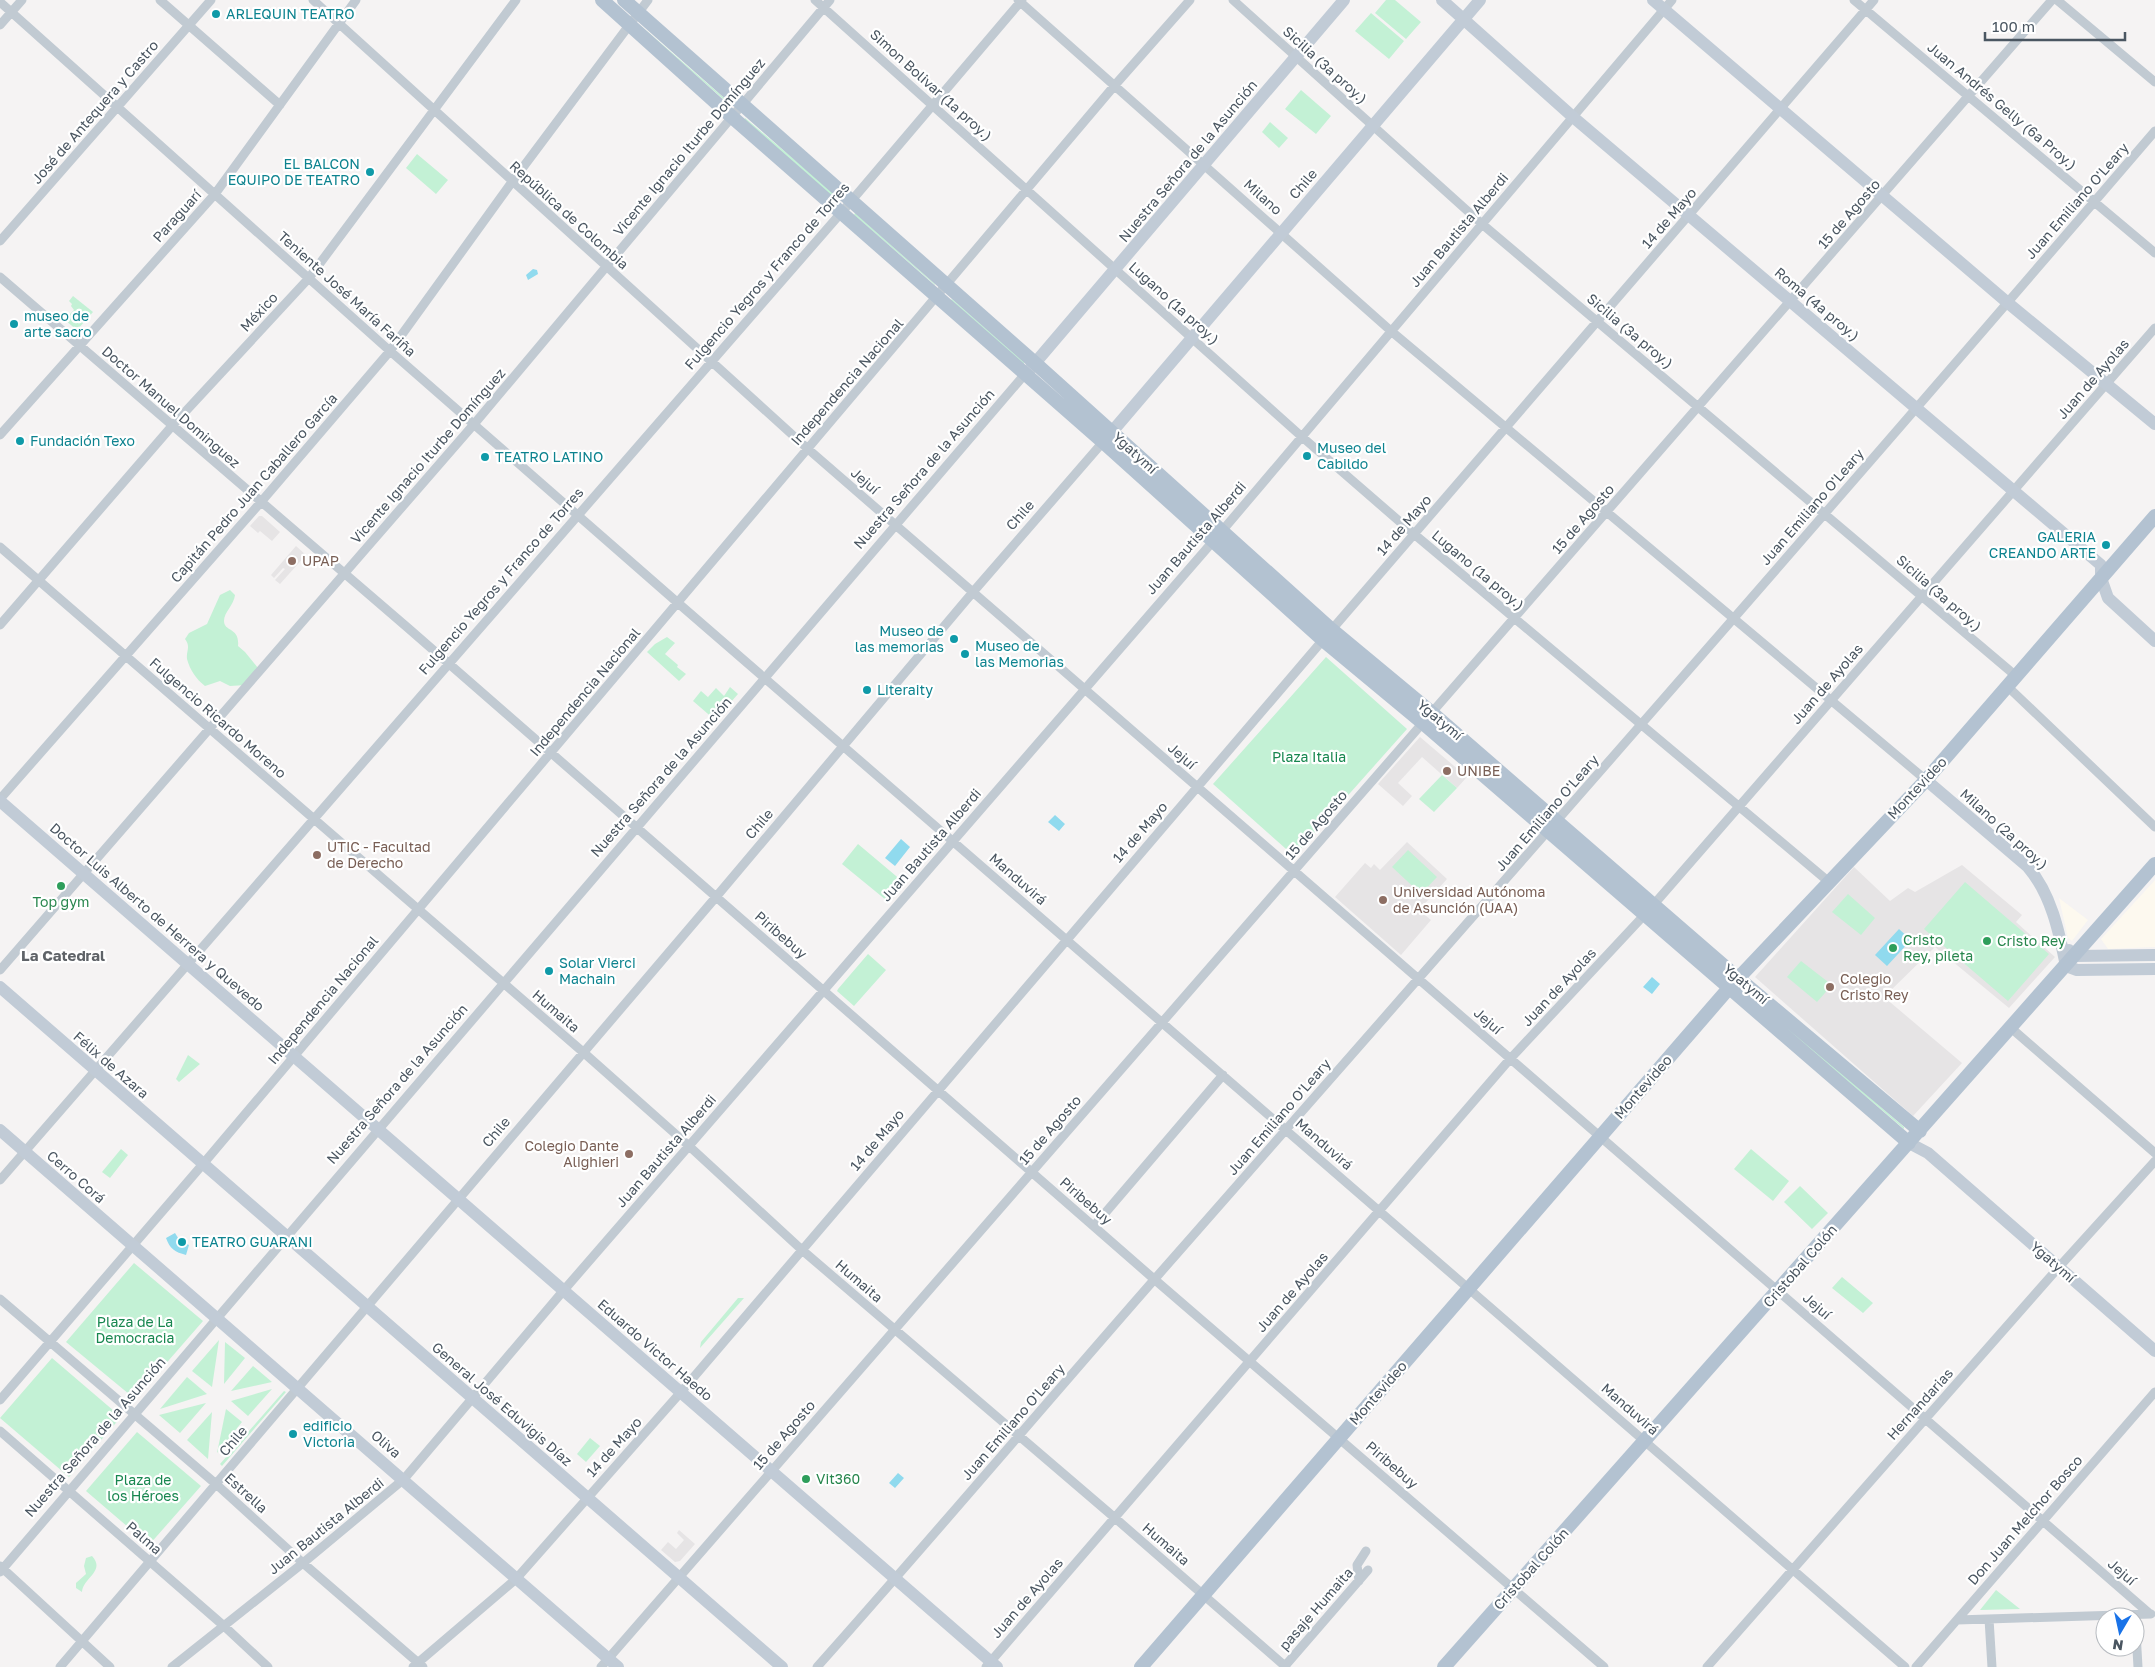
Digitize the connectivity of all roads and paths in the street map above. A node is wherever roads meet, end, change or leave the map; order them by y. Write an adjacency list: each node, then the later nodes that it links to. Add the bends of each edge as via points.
1 (22, 0): 27 (street)
2 (160, 0): 33 (street)
3 (211, 0): 33 (street, José de Antequera y Castro)
4 (313, 0): 30 (street, República de Colombia)
5 (356, 0): 30 (street, Paraguarí)
6 (516, 0): 43 (street, México)
7 (602, 0): 31 (main road)
8 (624, 0): 28 (main road)
9 (648, 0): 28 (street, Capitán Pedro Juan Caballero García)
10 (815, 0): 25 (street, Simon Bolivar (1ª proy.))
11 (830, 0): 25 (street, Vicente Ignacio Iturbe Domínguez)
12 (1190, 0): 36 (street, Independencia Nacional)
13 (1233, 0): 34 (street, Sicilia (3ª proy.))
14 (1344, 0): 34 (street, Nuestra Señora de la Asunción)
15 (1442, 0): 29 (street, Roma (4ª proy.))
16 (1480, 0): 29 (street, Chile)
17 (1653, 0): 24 (street)
18 (1854, 0): 26 (street, Juan Andrés Gelly (6ª Proy.))
19 (1874, 0): 26 (street, 14 de Mayo)
20 (2052, 0): 37 (street, 15 de Agosto)
21 (2057, 0): 35 (street)
22 (1020, 1): 36 (street, Milano); 39 (street, Fulgencio Yegros y Franco de Torres)
23 (0, 2): 27 (street, Teniente José María Fariña)
24 (1668, 5): 42 (street); 45 (street, Juan Bautista Alberdi)
25 (824, 8): 38 (street, Vicente Ignacio Iturbe Domínguez); 39 (street, Simon Bolivar (1ª proy.))
26 (1866, 10): 37 (street, Juan Andrés Gelly (6ª Proy.)); 42 (street, 14 de Mayo)
27 (12, 12): 32 (street); 41 (street, Teniente José María Fariña)
28 (638, 12): 31 (street, Capitán Pedro Juan Caballero García); 38 (main road)
29 (1463, 20): 45 (street, Roma (4ª proy.)); 46 (street, Chile)
30 (339, 24): 40 (street, Paraguarí); 43 (street, República de Colombia)
31 (630, 24): 44 (main road); 49 (street, Capitán Pedro Juan Caballero García)
32 (0, 25)
33 (189, 25): 40 (street); 41 (street, José de Antequera y Castro)
34 (1296, 57): 46 (street, Sicilia (3ª proy.)); 48 (street, Nuestra Señora de la Asunción)
35 (2155, 82)
36 (1115, 85): 48 (street, Milano); 50 (street, Independencia Nacional)
37 (1969, 96): 52 (street, 15 de Agosto); 54 (street, Juan Andrés Gelly (6ª Proy.))
38 (742, 104): 44 (street, Vicente Ignacio Iturbe Domínguez); 53 (main road)
39 (933, 104): 50 (street, Simon Bolivar (1ª proy.)); 53 (street, Fulgencio Yegros y Franco de Torres)
40 (280, 105): 51 (street, Paraguarí)
41 (118, 107): 51 (street, Teniente José María Fariña); 59 (street, José de Antequera y Castro)
42 (1781, 109): 52 (street); 56 (street, 14 de Mayo)
43 (435, 110): 49 (street, República de Colombia); 64 (street, México)
44 (732, 117): 55 (main road); 61 (street, Vicente Ignacio Iturbe Domínguez)
45 (1573, 117): 56 (street, Roma (4ª proy.)); 57 (street, Juan Bautista Alberdi)
46 (1373, 126): 57 (street, Sicilia (3ª proy.)); 58 (street, Chile)
47 (2155, 131): 54 (street, Juan Emiliano O'Leary)
48 (1204, 165): 58 (street, Milano); 62 (street, Nuestra Señora de la Asunción)
49 (512, 182): 61 (street, República de Colombia); 73 (street, Capitán Pedro Juan Caballero García)
50 (1027, 191): 62 (street, Lugano (1ª proy.)); 65 (street, Independencia Nacional)
51 (215, 194): 64 (street, Teniente José María Fariña); 72 (street, Paraguarí)
52 (1883, 196): 66 (street, 15 de Agosto); 67 (street)
53 (851, 201): 55 (street, Fulgencio Yegros y Franco de Torres); 65 (main road)
54 (2094, 202): 60 (street, Juan Andrés Gelly (6ª Proy.)); 67 (street, Juan Emiliano O'Leary)
55 (841, 212): 65 (main road); 74 (street, Fulgencio Yegros y Franco de Torres)
56 (1689, 216): 66 (street, Roma (4ª proy.)); 68 (street, 14 de Mayo)
57 (1482, 224): 68 (street, Sicilia (3ª proy.)); 70 (street, Juan Bautista Alberdi)
58 (1281, 234): 70 (street, Milano); 71 (street, Chile)
59 (0, 241)
60 (2155, 253)
61 (606, 266): 74 (street, República de Colombia); 80 (street, Vicente Ignacio Iturbe Domínguez)
62 (1116, 270): 71 (street, Lugano (1ª proy.)); 75 (street, Nuestra Señora de la Asunción)
63 (0, 277): 72 (street, Doctor Manuel Dominguez)
64 (309, 278): 73 (street, Teniente José María Fariña); 82 (street, México)
65 (943, 291): 75 (main road, Ygatymí); 76 (main road, Ygatymí); 87 (street, Independencia Nacional)
66 (1791, 302): 78 (street, 15 de Agosto); 79 (street, Roma (4ª proy.))
67 (2008, 303): 77 (street); 79 (street, Juan Emiliano O'Leary)
68 (1598, 321): 78 (street, Sicilia (3ª proy.)); 83 (street, 14 de Mayo)
69 (2155, 328): 77 (street, Juan de Ayolas)
70 (1391, 332): 83 (street, Milano); 85 (street, Juan Bautista Alberdi)
71 (1192, 337): 85 (street, Lugano (1ª proy.)); 86 (street, Chile)
72 (79, 346): 82 (street, Doctor Manuel Dominguez); 84 (street, Paraguarí)
73 (390, 351): 80 (street, Teniente José María Fariña); 89 (street, Capitán Pedro Juan Caballero García)
74 (710, 361): 87 (street, República de Colombia); 92 (street, Fulgencio Yegros y Franco de Torres)
75 (1035, 363): 76 (street, Nuestra Señora de la Asunción); 86 (main road, Ygatymí)
76 (1025, 374): 86 (main road, Ygatymí); 94 (street, Nuestra Señora de la Asunción)
77 (2107, 384): 81 (street); 88 (street, Juan de Ayolas)
78 (1699, 407): 90 (street, 15 de Agosto); 91 (street, Sicilia (3ª proy.))
79 (1916, 408): 88 (street, Roma (4ª proy.)); 91 (street, Juan Emiliano O'Leary)
80 (475, 424): 92 (street, Teniente José María Fariña); 98 (street, Vicente Ignacio Iturbe Domínguez)
81 (2155, 424)
82 (172, 426): 89 (street, Doctor Manuel Dominguez); 100 (street, México)
83 (1506, 428): 90 (street, Milano); 95 (street, 14 de Mayo)
84 (0, 435)
85 (1301, 436): 95 (street, Lugano (1ª proy.)); 96 (street, Juan Bautista Alberdi)
86 (1108, 437): 96 (main road, Ygatymí); 101 (street, Chile)
87 (808, 449): 94 (street, Jejuí); 103 (street, Independencia Nacional)
88 (2014, 491): 99 (street, Roma (4ª proy.), via 2101,565); 102 (street, Juan de Ayolas)
89 (261, 502): 98 (street, Doctor Manuel Dominguez); 109 (street, Capitán Pedro Juan Caballero García)
90 (1607, 512): 104 (street, 15 de Agosto); 105 (street, Milano)
91 (1825, 513): 102 (street, Sicilia (3ª proy.)); 105 (street, Juan Emiliano O'Leary)
92 (578, 514): 103 (street, Teniente José María Fariña); 110 (street, Fulgencio Yegros y Franco de Torres)
93 (2155, 516): 99 (main road, Montevideo)
94 (896, 526): 101 (street, Jejuí); 111 (street, Nuestra Señora de la Asunción)
95 (1414, 534): 104 (street, Lugano (1ª proy.)); 107 (street, 14 de Mayo)
96 (1217, 536): 107 (main road, Ygatymí); 113 (street, Juan Bautista Alberdi)
97 (0, 547): 100 (street, Fulgencio Ricardo Moreno)
98 (344, 574): 110 (street, Doctor Manuel Dominguez); 117 (street, Vicente Ignacio Iturbe Domínguez)
99 (2101, 578): 108 (street, Roma (4ª proy.), via 2108,598); 112 (main road, Montevideo)
100 (38, 580): 106 (street, México); 109 (street, Fulgencio Ricardo Moreno)
101 (973, 592): 113 (street, Jejuí); 118 (street, Chile)
102 (1922, 596): 112 (street, Sicilia (3ª proy.)); 114 (street, Juan de Ayolas)
103 (678, 603): 111 (street, Manduvirá); 119 (street, Independencia Nacional)
104 (1514, 618): 115 (street, 15 de Agosto); 116 (street, Lugano (1ª proy.))
105 (1734, 619): 114 (street, Milano); 116 (street, Juan Emiliano O'Leary)
106 (0, 624)
107 (1327, 635): 115 (main road, Ygatymí); 121 (street, 14 de Mayo)
108 (2155, 641)
109 (126, 656): 117 (street, Fulgencio Ricardo Moreno); 122 (street, Capitán Pedro Juan Caballero García)
110 (448, 663): 119 (street, Doctor Manuel Dominguez); 124 (street, Fulgencio Yegros y Franco de Torres)
111 (765, 678): 118 (street, Manduvirá); 127 (street, Nuestra Señora de la Asunción)
112 (2012, 681): 120 (main road, Montevideo); 125 (street, Sicilia (3ª proy.))
113 (1084, 689): 121 (street, Jejuí); 128 (street, Juan Bautista Alberdi)
114 (1832, 700): 120 (street, Milano); 123 (street, Juan de Ayolas)
115 (1428, 718): 126 (main road, Ygatymí); 130 (street, 15 de Agosto)
116 (1642, 725): 123 (street, Lugano (1ª proy.)); 126 (street, Juan Emiliano O'Leary)
117 (210, 729): 124 (street, Fulgencio Ricardo Moreno); 131 (street, Vicente Ignacio Iturbe Domínguez)
118 (844, 746): 128 (street, Manduvirá); 133 (street, Chile)
119 (551, 753): 127 (street, Piribebuy); 134 (street, Independencia Nacional)
120 (1926, 780): 132 (main road, Montevideo); 138 (street, Milano (2ª proy.), via 2028,867 2039,881)
121 (1197, 787): 130 (street, Jejuí); 136 (street, 14 de Mayo)
122 (0, 800): 131 (street, Doctor Luis Alberto de Herrera y Quevedo)
123 (1739, 807): 132 (street, Lugano (1ª proy.)); 135 (street, Juan de Ayolas)
124 (312, 818): 134 (street, Fulgencio Ricardo Moreno); 139 (street, Fulgencio Yegros y Franco de Torres)
125 (2155, 826)
126 (1553, 827): 135 (main road, Ygatymí); 142 (street, Juan Emiliano O'Leary)
127 (637, 828): 133 (street, Piribebuy); 144 (street, Nuestra Señora de la Asunción)
128 (952, 841): 136 (street, Manduvirá); 146 (street, Juan Bautista Alberdi)
129 (2152, 870): 138 (main road, Cristobal Colón)
130 (1294, 871): 142 (street, Jejuí); 147 (street, 15 de Agosto)
131 (84, 874): 139 (street, Doctor Luis Alberto de Herrera y Quevedo); 141 (street, Vicente Ignacio Iturbe Domínguez)
132 (1829, 882): 143 (main road, Montevideo)
133 (716, 897): 146 (street, Piribebuy); 149 (street, Chile)
134 (418, 910): 144 (street, Humaita); 150 (street, Independencia Nacional)
135 (1649, 910): 143 (main road, Ygatymí); 151 (street, Juan de Ayolas)
136 (1066, 939): 147 (street, Manduvirá); 154 (street, 14 de Mayo)
137 (2155, 955): 138 (street)
138 (2070, 961): 140 (street, via 2077,970); 148 (main road, Cristobal Colón)
139 (188, 964): 150 (street, Doctor Luis Alberto de Herrera y Quevedo); 152 (street, Fulgencio Yegros y Franco de Torres)
140 (2155, 968)
141 (0, 970)
142 (1419, 979): 151 (street, Jejuí); 157 (street, Juan Emiliano O'Leary)
143 (1734, 983): 158 (main road, Ygatymí); 159 (main road, Montevideo); 160 (main road, Ygatymí)
144 (503, 984): 149 (street, Humaita); 155 (street, Nuestra Señora de la Asunción)
145 (0, 987): 152 (street, Félix de Azara)
146 (823, 990): 154 (street, Piribebuy); 161 (street, Juan Bautista Alberdi)
147 (1162, 1022): 153 (street, Manduvirá); 167 (street, 15 de Agosto)
148 (2011, 1028): 158 (main road, Cristobal Colón); 163 (street)
149 (583, 1052): 161 (street, Humaita); 169 (street, Chile)
150 (294, 1056): 155 (street, Eduardo Victor Haedo); 166 (street, Independencia Nacional)
151 (1510, 1059): 159 (street, Jejuí); 170 (street, Juan de Ayolas)
152 (95, 1070): 162 (street, Fulgencio Yegros y Franco de Torres); 166 (street, Félix de Azara)
153 (1223, 1075): 157 (street, Manduvirá); 171 (street)
154 (938, 1090): 167 (street, Piribebuy); 174 (street, 14 de Mayo)
155 (378, 1129): 169 (street, Eduardo Victor Haedo); 172 (street, Nuestra Señora de la Asunción)
156 (0, 1130): 162 (street, Cerro Corá)
157 (1286, 1130): 170 (street, Manduvirá); 176 (street, Juan Emiliano O'Leary)
158 (1920, 1131): 160 (main road, Cristobal Colón); 164 (street)
159 (1600, 1137): 177 (main road, Montevideo); 179 (street, Jejuí)
160 (1909, 1143): 164 (street, Ygatymí); 179 (main road, Cristobal Colón)
161 (689, 1146): 174 (street, Humaita); 178 (street, Juan Bautista Alberdi)
162 (25, 1152): 168 (street, Fulgencio Yegros y Franco de Torres); 173 (street, Cerro Corá)
163 (2155, 1153)
164 (1928, 1154): 175 (street, Ygatymí)
165 (2155, 1161): 175 (street, Hernandarias)
166 (203, 1164): 172 (street, General José Eduvigis Díaz); 173 (street, Independencia Nacional)
167 (1032, 1172): 171 (street, Piribebuy); 183 (street, 15 de Agosto)
168 (0, 1180)
169 (459, 1200): 178 (street, Eduardo Victor Haedo); 181 (street, Chile)
170 (1380, 1211): 177 (street, Manduvirá); 186 (street, Juan de Ayolas)
171 (1094, 1226): 176 (street, Piribebuy)
172 (286, 1237): 181 (street, General José Eduvigis Díaz); 182 (street, Nuestra Señora de la Asunción)
173 (133, 1246): 182 (street, Oliva); 184 (street, Independencia Nacional)
174 (802, 1250): 183 (street, Humaita); 188 (street, 14 de Mayo)
175 (2059, 1267): 185 (street, Ygatymí); 193 (street, Hernandarias)
176 (1154, 1279): 186 (street, Piribebuy); 195 (street, Juan Emiliano O'Leary)
177 (1469, 1288): 196 (main road, Montevideo); 197 (street, Manduvirá)
178 (564, 1290): 188 (street, Eduardo Victor Haedo); 190 (street, Juan Bautista Alberdi)
179 (1778, 1291): 193 (street, Jejuí); 197 (main road, Cristobal Colón)
180 (0, 1299): 184 (street, Estrella)
181 (367, 1307): 187 (street, Chile); 190 (street, General José Eduvigis Díaz)
182 (217, 1318): 187 (street, Oliva); 192 (street, Nuestra Señora de la Asunción)
183 (895, 1330): 195 (street, Humaita); 198 (street, 15 de Agosto)
184 (50, 1342): 191 (street, Independencia Nacional); 192 (street, Estrella)
185 (2155, 1351)
186 (1250, 1361): 196 (street, Piribebuy); 203 (street, Juan de Ayolas)
187 (298, 1389): 199 (street, Oliva); 200 (street, Chile)
188 (681, 1392): 198 (street, Eduardo Victor Haedo); 202 (street, 14 de Mayo)
189 (2155, 1392): 204 (street, Don Juan Melchor Bosco)
190 (472, 1398): 199 (street, Juan Bautista Alberdi); 202 (street, General José Eduvigis Díaz)
191 (0, 1400)
192 (135, 1414): 200 (street, Estrella); 201 (street, Nuestra Señora de la Asunción)
193 (1925, 1419): 204 (street, Jejuí); 208 (street, Hernandarias)
194 (0, 1431): 201 (street, Palma)
195 (1019, 1436): 203 (street, Humaita); 213 (street, Juan Emiliano O'Leary)
196 (1339, 1438): 215 (street, Piribebuy); 216 (main road, Montevideo)
197 (1644, 1440): 208 (street, Manduvirá); 215 (main road, Cristobal Colón)
198 (772, 1471): 211 (street, 15 de Agosto); 213 (street, Eduardo Victor Haedo)
199 (404, 1479): 207 (street, Juan Bautista Alberdi); 212 (street, Oliva)
200 (216, 1484): 206 (street, Chile); 207 (street, Estrella)
201 (69, 1491): 206 (street, Palma); 209 (street, Nuestra Señora de la Asunción)
202 (587, 1498): 211 (street, General José Eduvigis Díaz); 212 (street, 14 de Mayo)
203 (1115, 1518): 216 (street, Humaita); 224 (street, Juan de Ayolas)
204 (2043, 1521): 217 (street, Jejuí); 220 (street, Don Juan Melchor Bosco)
205 (1366, 1550): 214 (street, via 1358,1565)
206 (150, 1562): 221 (street, Palma); 222 (street, Chile)
207 (303, 1563): 221 (street, Juan Bautista Alberdi); 225 (street, Estrella)
208 (1792, 1568): 236 (street, Hernandarias); 237 (street, Manduvirá)
209 (1, 1569): 222 (street)
210 (1368, 1570): 214 (street, pasaje Humaita)
211 (679, 1577): 223 (street, 15 de Agosto); 230 (street, General José Eduvigis Díaz)
212 (516, 1579): 223 (street, Oliva); 225 (street, 14 de Mayo)
213 (896, 1579): 224 (street, Eduardo Victor Haedo); 231 (street, Juan Emiliano O'Leary)
214 (1358, 1581): 233 (street, pasaje Humaita)
215 (1514, 1588): 234 (main road, Cristobal Colón); 235 (street, Piribebuy)
216 (1203, 1595): 232 (main road, Montevideo); 233 (street, Humaita)
217 (2153, 1612)
218 (2095, 1616): 219 (street)
219 (1989, 1619): 220 (street); 239 (street)
220 (1957, 1620): 238 (street, Don Juan Melchor Bosco)
221 (224, 1626): 228 (street, Juan Bautista Alberdi); 229 (street, Palma)
222 (83, 1640): 226 (street, Chile); 227 (street)
223 (609, 1664)
224 (991, 1665)
225 (418, 1666)
226 (60, 1667)
227 (110, 1667)
228 (172, 1667)
229 (268, 1667)
230 (782, 1667)
231 (817, 1667)
232 (1141, 1667)
233 (1286, 1667)
234 (1444, 1667)
235 (1604, 1667)
236 (1707, 1667)
237 (1905, 1667)
238 (1916, 1667)
239 (1992, 1667)

